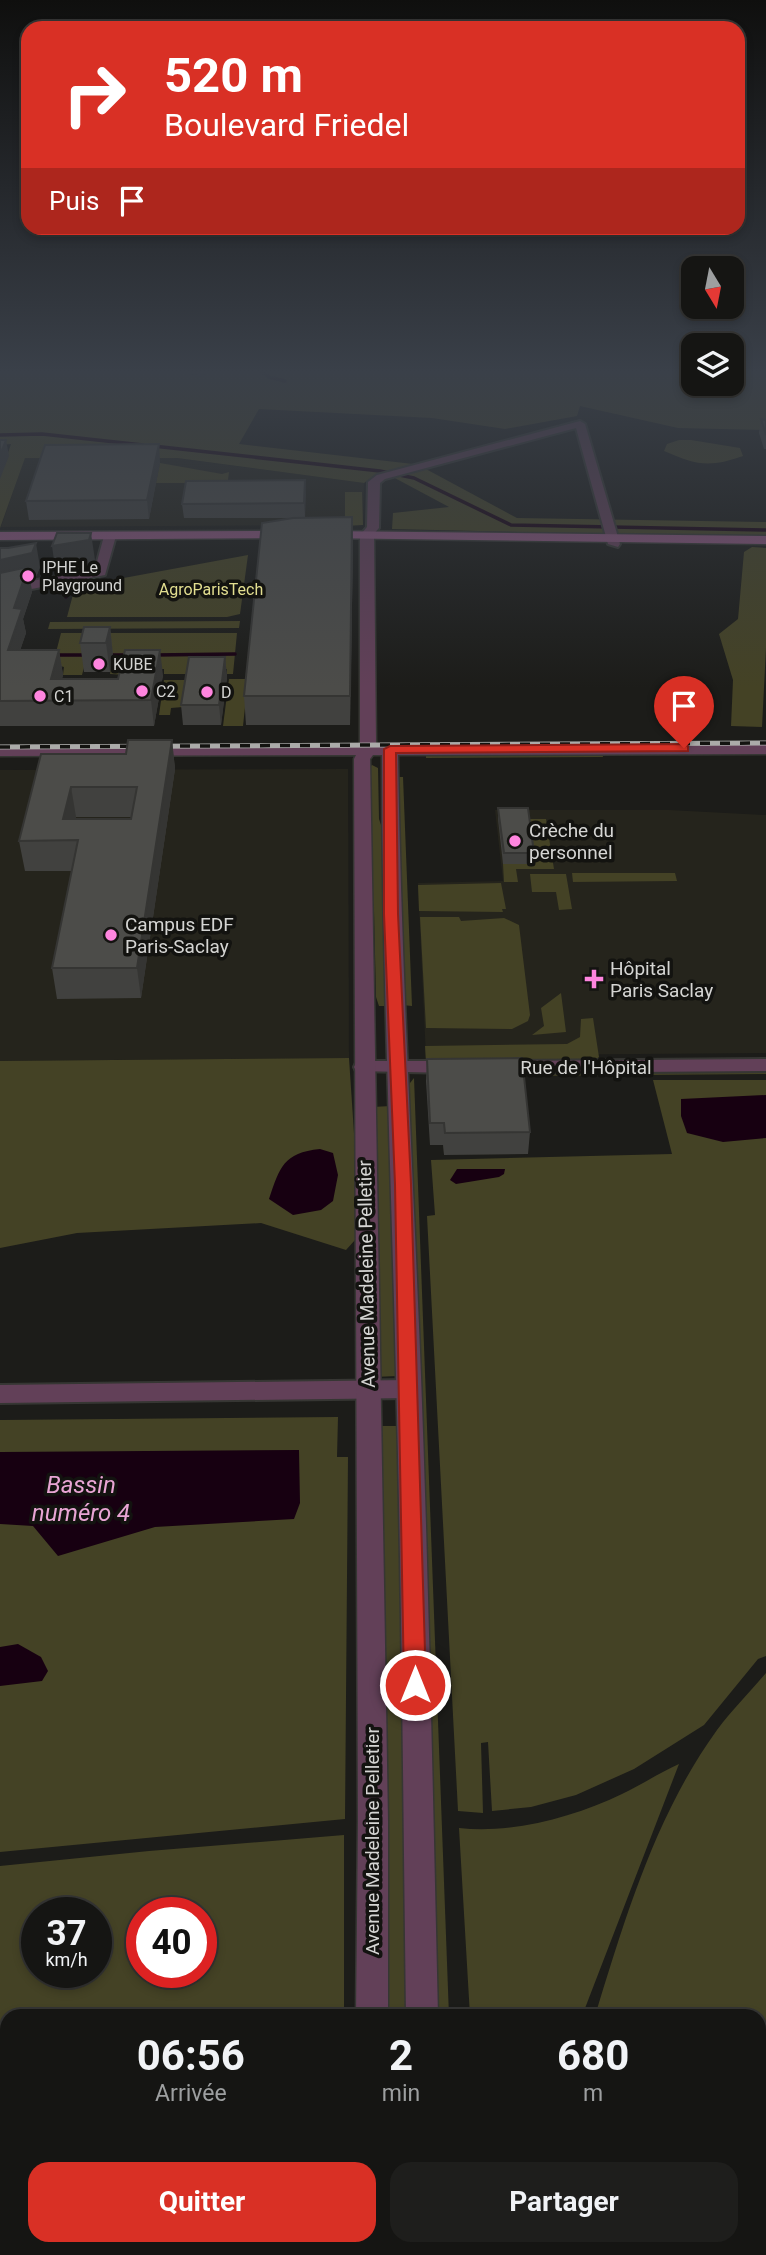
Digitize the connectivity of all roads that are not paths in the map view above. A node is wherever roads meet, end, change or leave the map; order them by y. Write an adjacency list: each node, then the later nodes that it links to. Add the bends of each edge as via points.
1 (381, 477): 4 (street, via 374,482 373,528)
2 (596, 477): 3 (street)
3 (612, 533): 4 (main road); 7 (main road)
4 (367, 534): 6 (main road); 10 (street, Avenue Madeleine Pelletier)
5 (0, 536): 6 (main road)
6 (110, 536): 8 (street, via 101,572)
7 (766, 540)
8 (0, 591)
9 (766, 748): 11 (street)
10 (368, 749): 11 (street); 12 (street); 14 (street, Avenue Madeleine Pelletier, via 362,760)
11 (390, 749): 15 (street, Avenue Madeleine Pelletier, via 391,914)
12 (0, 751)
13 (766, 1065): 15 (street, Rue de l'Hôpital)
14 (363, 1067): 15 (street, Rue de l'Hôpital); 16 (street, Avenue Madeleine Pelletier)
15 (399, 1068): 17 (street, Avenue Madeleine Pelletier)
16 (368, 1389): 17 (street); 18 (street); 19 (street, Avenue Madeleine Pelletier)
17 (409, 1389): 20 (street, Avenue Madeleine Pelletier)
18 (0, 1394)
19 (372, 2009)
20 (422, 2009)

